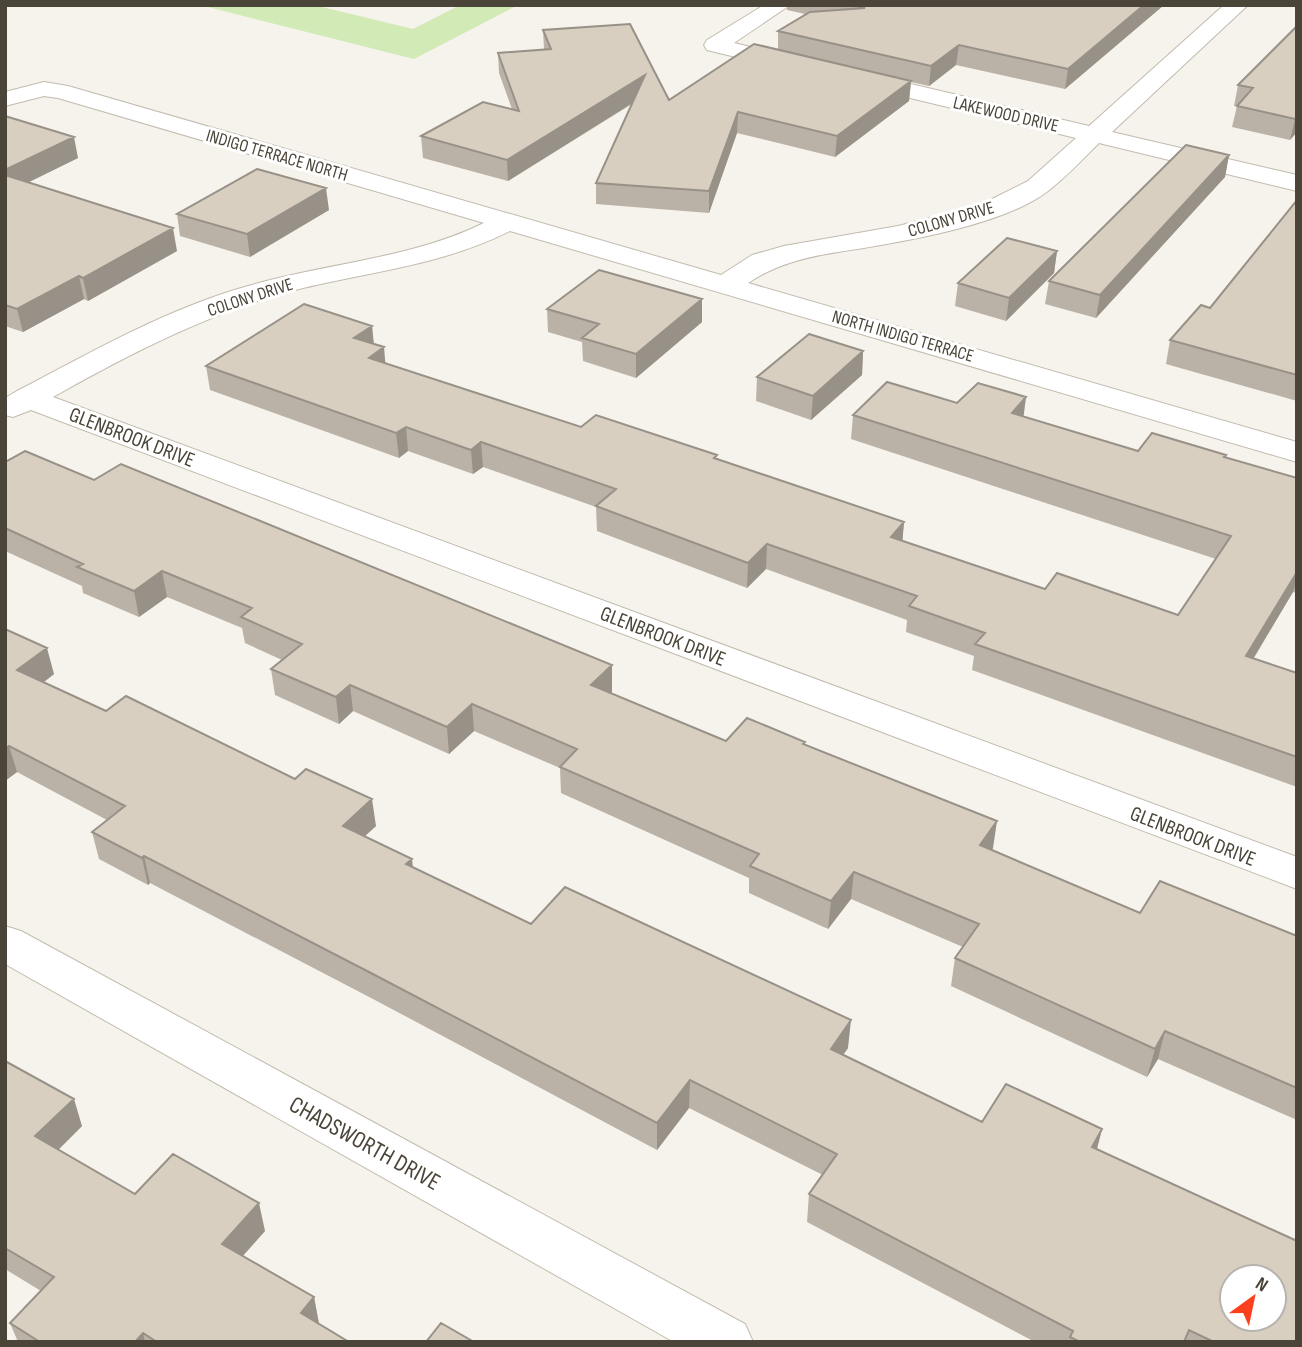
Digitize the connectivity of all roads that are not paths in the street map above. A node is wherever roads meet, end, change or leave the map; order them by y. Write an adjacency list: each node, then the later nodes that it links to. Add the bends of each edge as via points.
1 (779, 5): 4 (street, LAKEWOOD DRIVE, via 715,45)
2 (1237, 5): 4 (street, COLONY DRIVE)
3 (5, 99): 6 (street, INDIGO TERRACE NORTH, via 44,89 80,97)
4 (1093, 135): 5 (street, LAKEWOOD DRIVE); 7 (street, COLONY DRIVE, via 1037,187 989,211 783,255 762,261)
5 (1297, 183)
6 (509, 221): 7 (street, NORTH INDIGO TERRACE); 8 (street, COLONY DRIVE, via 462,244 255,292 160,328)
7 (726, 284): 9 (street, NORTH INDIGO TERRACE)
8 (17, 405): 10 (street, GLENBROOK DRIVE)
9 (1297, 452)
10 (1297, 874)
11 (5, 943): 12 (street, CHADSWORTH DRIVE)
12 (725, 1342)

